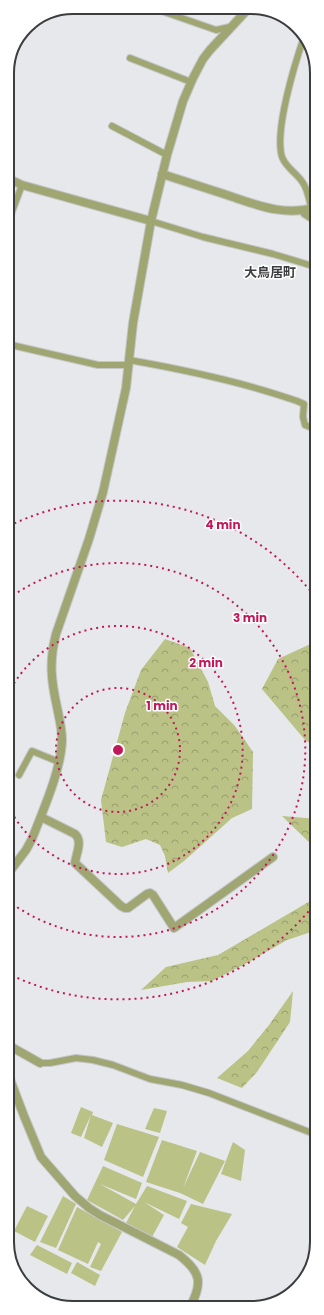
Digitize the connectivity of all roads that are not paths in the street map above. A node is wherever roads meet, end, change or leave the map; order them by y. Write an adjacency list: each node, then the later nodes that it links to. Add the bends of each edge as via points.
1 (170, 14): 3 (street, via 216,30)
2 (243, 14): 3 (street)
3 (230, 27): 6 (street, via 203,59)
4 (302, 43): 12 (street, via 283,116 282,153 287,165 302,182)
5 (130, 58): 6 (street)
6 (191, 82): 8 (street)
7 (112, 126): 8 (street)
8 (167, 155): 9 (street)
9 (162, 174): 15 (street, via 266,208); 17 (street)
10 (14, 181): 11 (street)
11 (22, 185): 13 (street); 17 (street)
12 (310, 199)
13 (14, 206)
14 (310, 209): 15 (street)
15 (303, 211): 16 (street)
16 (310, 218)
17 (151, 221): 18 (street); 20 (street, via 133,324)
18 (310, 265)
19 (14, 346): 20 (street, via 98,365)
20 (129, 363): 21 (street, via 188,370 298,401 304,404 303,417 306,425); 22 (street, via 103,492 52,653 52,678 62,738)
21 (310, 427)
22 (59, 762): 23 (street, via 32,750); 24 (street)
23 (19, 775)
24 (40, 817): 25 (street, via 78,837 75,863 121,906 128,908 150,893 174,928); 26 (street, via 32,839)
25 (273, 857)
26 (14, 867)
27 (14, 1048): 28 (street)
28 (40, 1063): 30 (street, via 76,1058 113,1065 150,1079 209,1093)
29 (14, 1090): 31 (street, via 41,1157 88,1208 178,1255 188,1263 198,1277 199,1285)
30 (310, 1132)
31 (193, 1301)

